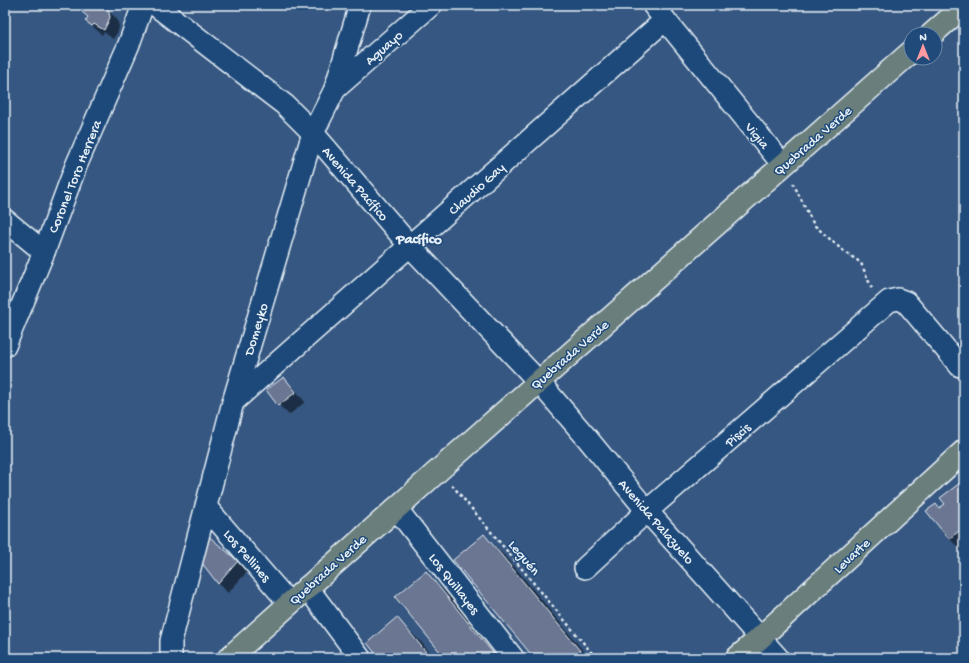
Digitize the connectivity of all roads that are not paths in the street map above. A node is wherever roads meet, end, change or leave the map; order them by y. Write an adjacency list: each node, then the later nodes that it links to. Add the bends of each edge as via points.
1 (143, 5): 14 (street, Coronel Toro Herrera, via 129,44 76,166)
2 (155, 5): 10 (street, Avenida Pacífico, via 285,105)
3 (360, 5): 9 (street, Domeyko)
4 (431, 5): 9 (street, Aguayo)
5 (964, 6): 7 (main road)
6 (659, 12): 11 (street, Vigia); 13 (street, Claudio Gay)
7 (941, 26)
8 (903, 59): 11 (main road, Quebrada Verde)
9 (335, 89): 10 (street, Domeyko)
10 (313, 133): 13 (street, Avenida Pacífico); 18 (street, Domeyko)
11 (783, 165): 17 (main road, Quebrada Verde)
12 (5, 220): 14 (street)
13 (410, 246): 17 (street, Avenida Pacífico); 18 (street, Claudio Gay)
14 (44, 252): 15 (street, Coronel Toro Herrera)
15 (5, 346)
16 (960, 366): 22 (street, Piscis, via 906,302 898,299 885,304)
17 (538, 382): 21 (main road, Quebrada Verde); 22 (street, Avenida Palazuelo)
18 (233, 402): 20 (street, Domeyko)
19 (964, 452): 26 (main road, Levarte)
20 (206, 507): 25 (street, Los Pellines); 27 (street, Domeyko, via 171,641)
21 (396, 508): 24 (main road, Quebrada Verde); 30 (street, Los Quillayes)
22 (647, 511): 23 (street, Piscis); 26 (street, Avenida Palazuelo)
23 (584, 568)
24 (307, 587): 25 (main road, Quebrada Verde); 29 (street)
25 (290, 603): 28 (main road, Quebrada Verde)
26 (760, 638): 31 (main road, Levarte); 32 (street, Avenida Palazuelo)
27 (171, 658)
28 (229, 658)
29 (360, 658)
30 (513, 658)
31 (737, 658)
32 (778, 658)

